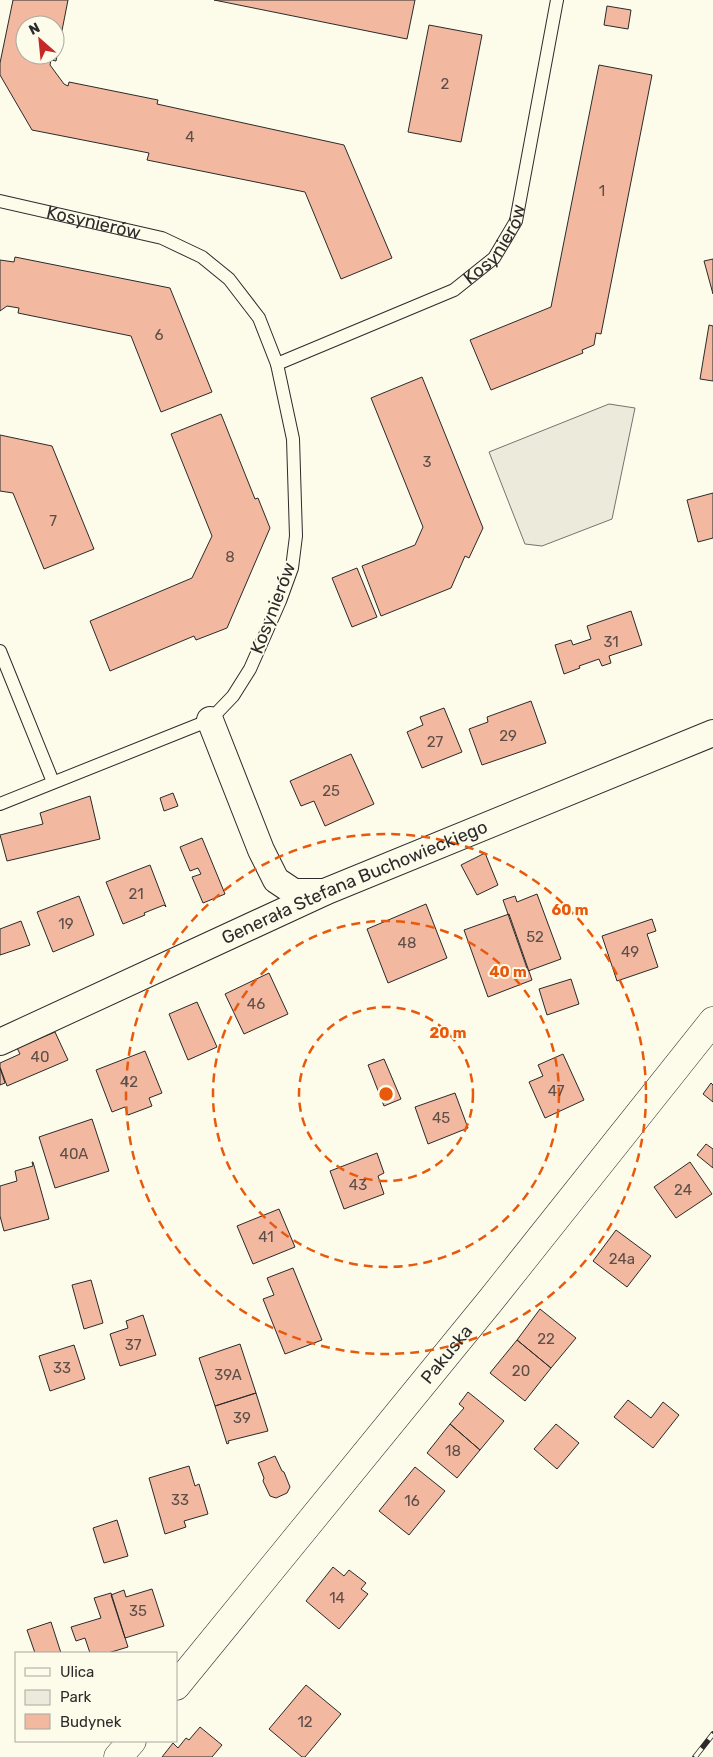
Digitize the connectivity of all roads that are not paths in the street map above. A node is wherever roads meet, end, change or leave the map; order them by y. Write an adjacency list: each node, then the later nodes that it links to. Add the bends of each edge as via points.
1 (557, 0): 3 (lane, Kosynierów, via 516,221 494,258 454,290)
2 (0, 201): 3 (lane, Kosynierów, via 162,238 202,257 229,279 259,318)
3 (277, 364): 5 (lane, Kosynierów, via 293,439 296,536 292,568 250,669 233,696)
4 (0, 651): 7 (lane)
5 (210, 720): 7 (lane, Kosynierów); 9 (street, via 276,880 294,892)
6 (713, 733): 9 (street, Generała Stefana Buchowieckiego)
7 (53, 782): 8 (lane, Kosynierów)
8 (0, 804)
9 (327, 891): 11 (street, Generała Stefana Buchowieckiego)
10 (713, 1021): 12 (street, Pakuska, via 491,1300)
11 (0, 1042)
12 (178, 1684)
13 (131, 1742): 14 (street)
14 (118, 1757)

